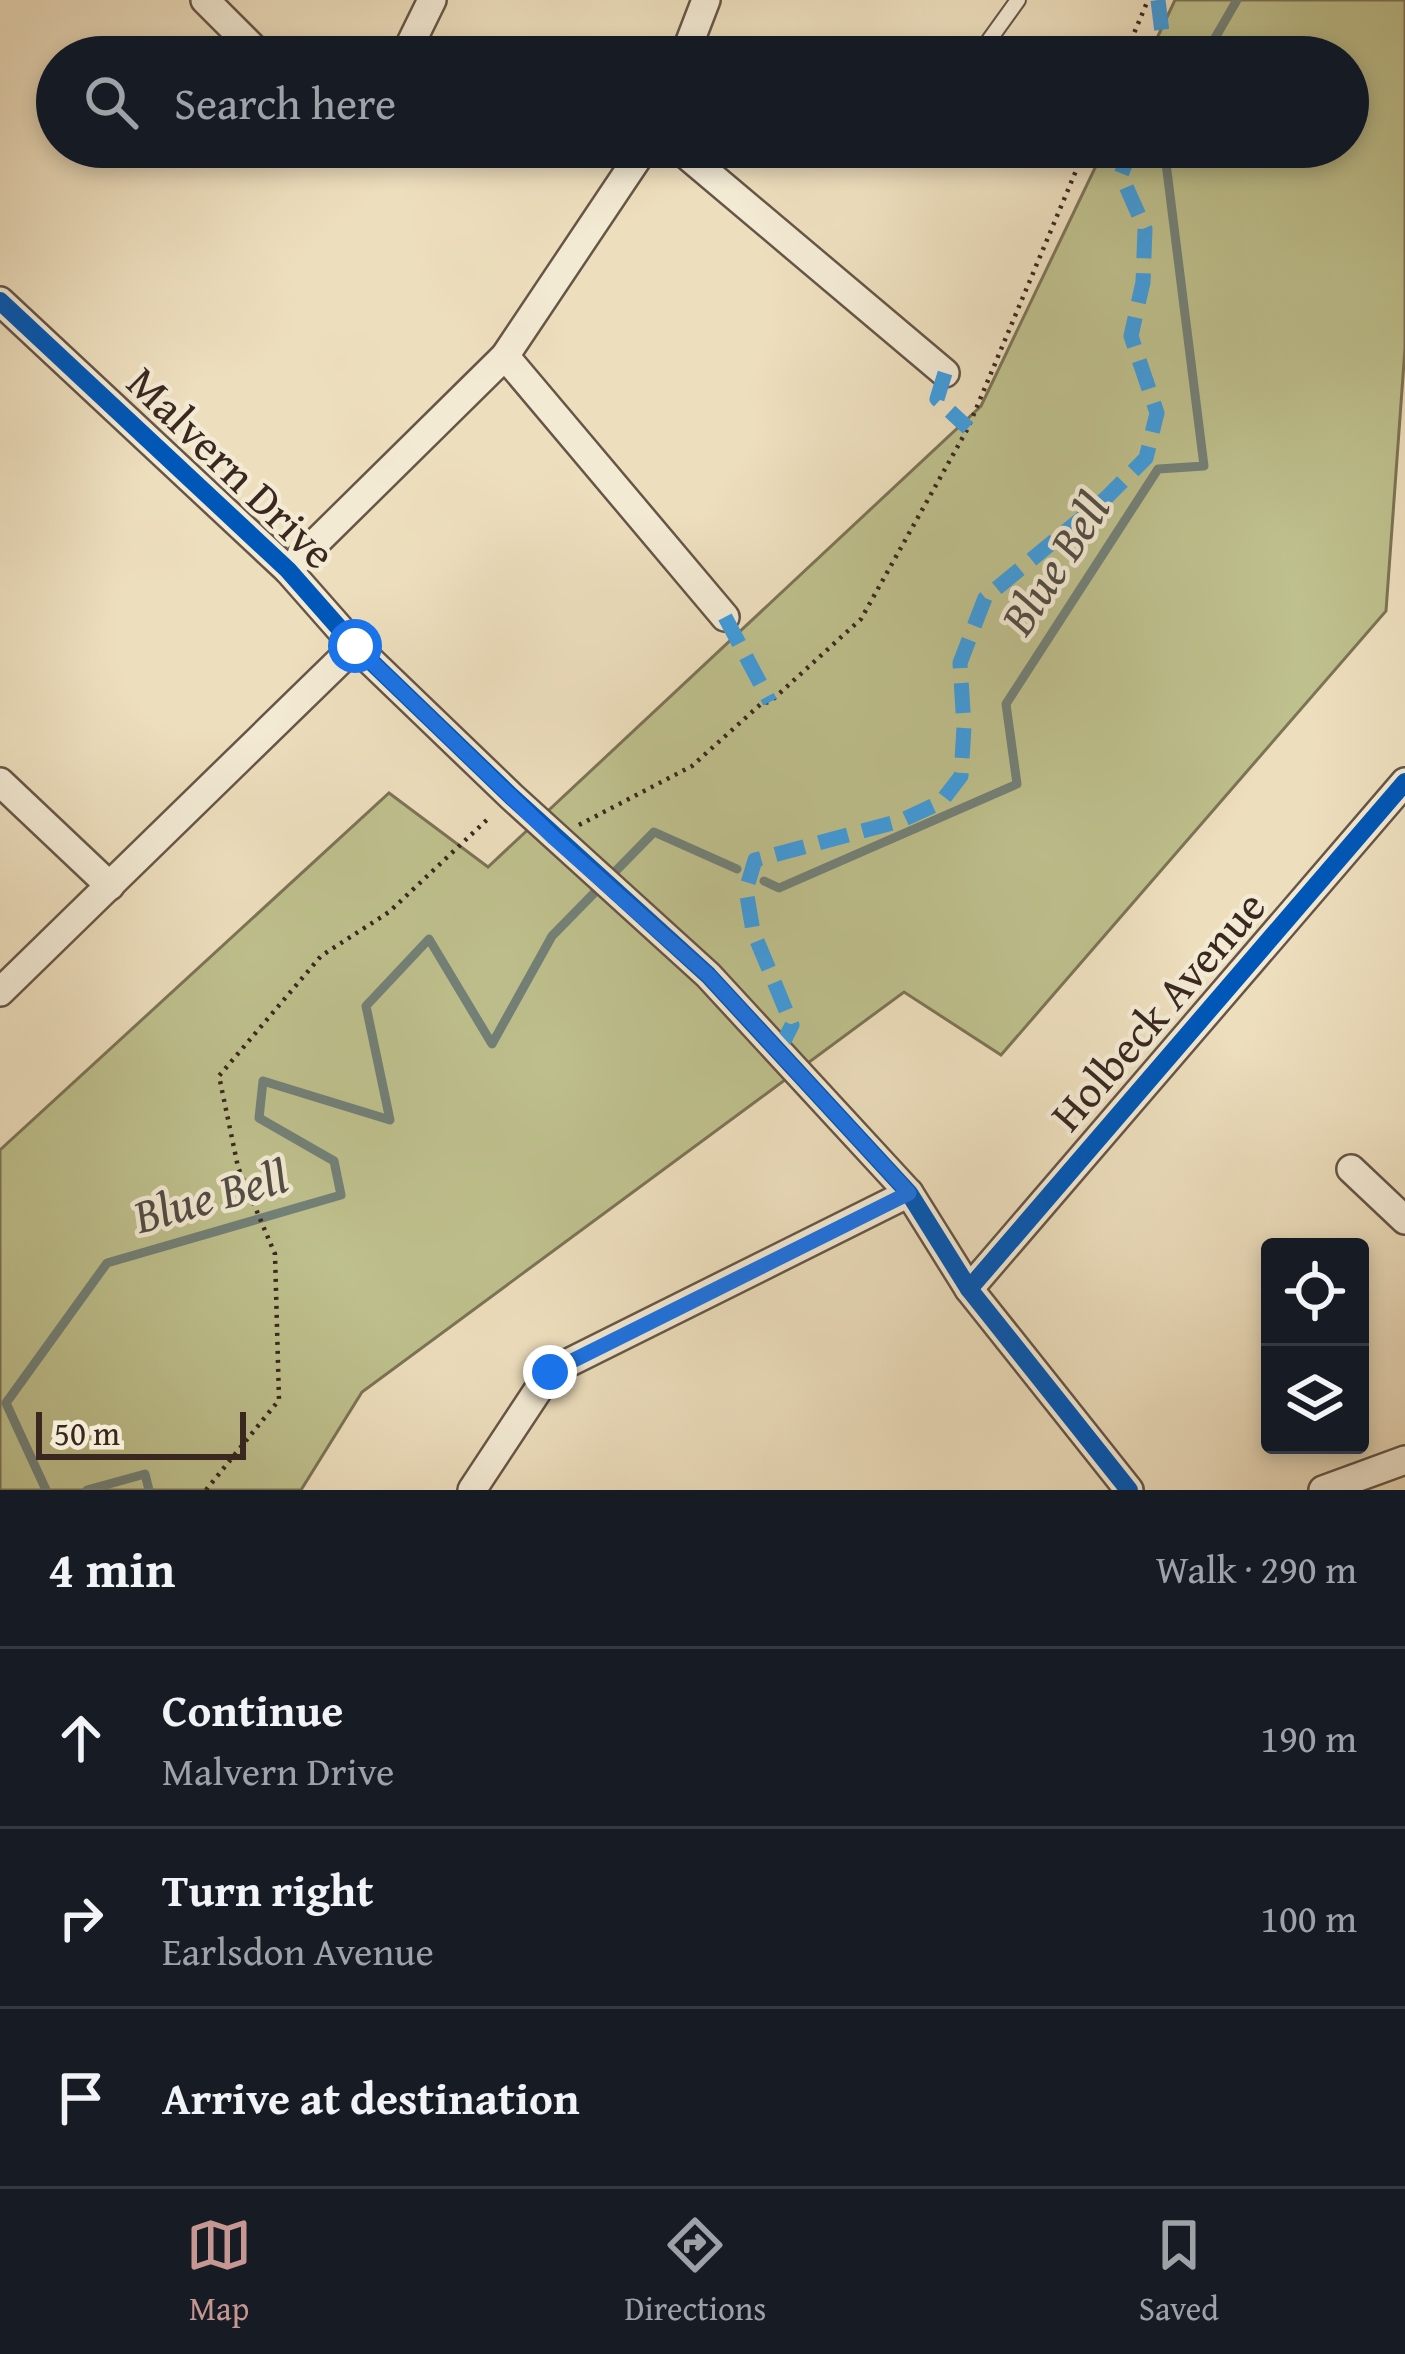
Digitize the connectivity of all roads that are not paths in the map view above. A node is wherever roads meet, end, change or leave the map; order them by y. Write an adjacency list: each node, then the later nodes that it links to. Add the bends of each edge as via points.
1 (205, 0): 5 (street)
2 (432, 0): 6 (street)
3 (706, 0): 7 (street)
4 (1018, 0): 8 (lane)
5 (241, 36)
6 (414, 36)
7 (692, 36)
8 (991, 36)
9 (631, 168): 12 (street)
10 (702, 168): 13 (street)
11 (0, 301): 14 (street, Malvern Drive)
12 (506, 356): 14 (street); 15 (street)
13 (945, 374)
14 (288, 570): 16 (street, Malvern Drive)
15 (725, 616)
16 (355, 646): 19 (street); 22 (street, Malvern Drive, via 708,975)
17 (0, 782): 19 (street)
18 (1405, 782): 24 (street, Holbeck Avenue)
19 (110, 886): 20 (street)
20 (0, 992)
21 (1351, 1169): 23 (street)
22 (909, 1193): 24 (street, Malvern Drive); 26 (street, via 550,1372)
23 (1405, 1220)
24 (969, 1289): 27 (street, Malvern Drive)
25 (1405, 1460): 28 (street)
26 (472, 1490)
27 (1129, 1490)
28 (1323, 1490)

